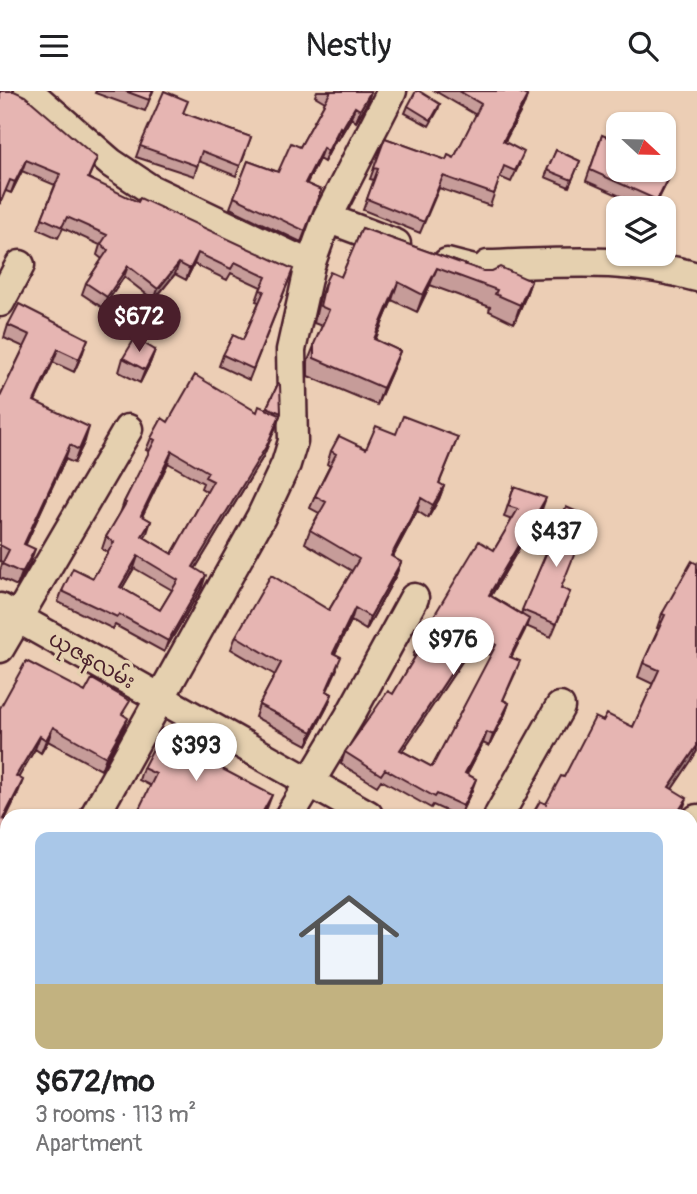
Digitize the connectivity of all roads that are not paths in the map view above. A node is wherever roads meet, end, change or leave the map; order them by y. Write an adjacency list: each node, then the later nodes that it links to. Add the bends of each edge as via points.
1 (28, 91): 5 (street, via 111,163 150,189)
2 (392, 91): 3 (street)
3 (327, 218): 5 (street); 6 (street, via 482,272 488,265 605,260 661,266)
4 (20, 265): 7 (street)
5 (310, 265): 12 (street, via 291,350 293,441 286,464)
6 (697, 277)
7 (0, 302)
8 (128, 429): 10 (street)
9 (414, 598): 14 (street)
10 (8, 613): 11 (street); 12 (street, ယုဇနလမ်း)
11 (0, 648)
12 (160, 698): 14 (street, ယုဇနလမ်း); 15 (street)
13 (560, 706): 18 (street)
14 (311, 782): 16 (street); 17 (street, ယုဇနလမ်း)
15 (98, 809)
16 (294, 809)
17 (358, 809)
18 (502, 809)

